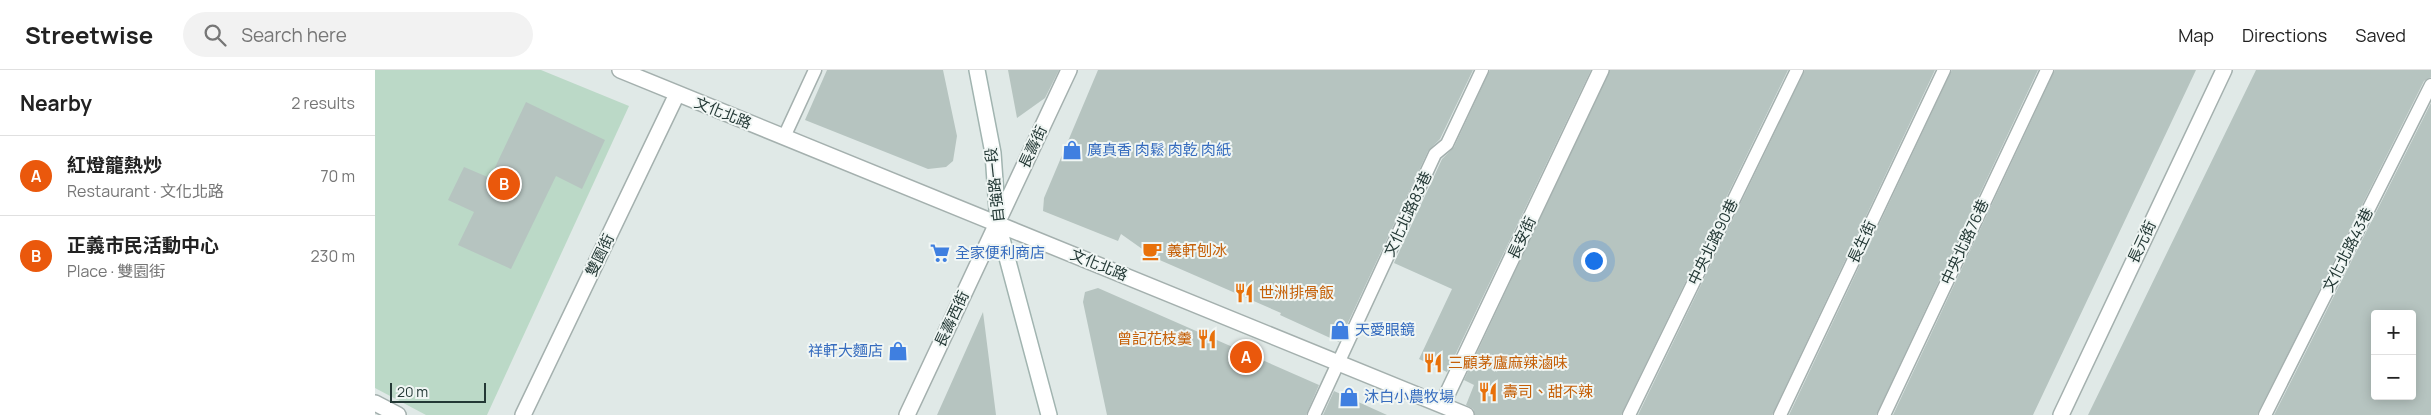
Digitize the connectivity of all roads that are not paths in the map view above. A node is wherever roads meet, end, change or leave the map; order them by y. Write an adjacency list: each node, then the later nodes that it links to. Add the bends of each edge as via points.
1 (815, 70): 13 (lane)
2 (977, 70): 14 (street, 自強路一段, via 993,153)
3 (1069, 70): 14 (street, 長壽街)
4 (1482, 70): 15 (lane, 文化北路83巷, via 1447,144 1435,154)
5 (1601, 70): 17 (street, 長安街)
6 (1797, 70): 24 (lane, 中央北路90巷)
7 (1945, 70): 25 (lane, 長生街)
8 (2047, 70): 26 (lane, 中央北路76巷)
9 (2224, 70): 27 (street, 長元街)
10 (629, 72): 12 (street, 文化北路)
11 (2431, 85): 28 (lane, 文化北路43巷)
12 (677, 94): 13 (street, 文化北路); 19 (street, 雙園街)
13 (783, 137): 14 (street, 文化北路)
14 (998, 224): 15 (street, 文化北路); 20 (street, 長壽西街); 21 (street, 自強路一段)
15 (1339, 363): 17 (street, 文化北路); 22 (lane, 文化北路83巷)
16 (375, 403): 18 (street)
17 (1442, 405): 23 (street, 文化北路)
18 (398, 415)
19 (523, 415)
20 (907, 415)
21 (1049, 415)
22 (1314, 415)
23 (1466, 415)
24 (1629, 415)
25 (1780, 415)
26 (1884, 415)
27 (2061, 415)
28 (2265, 415)

